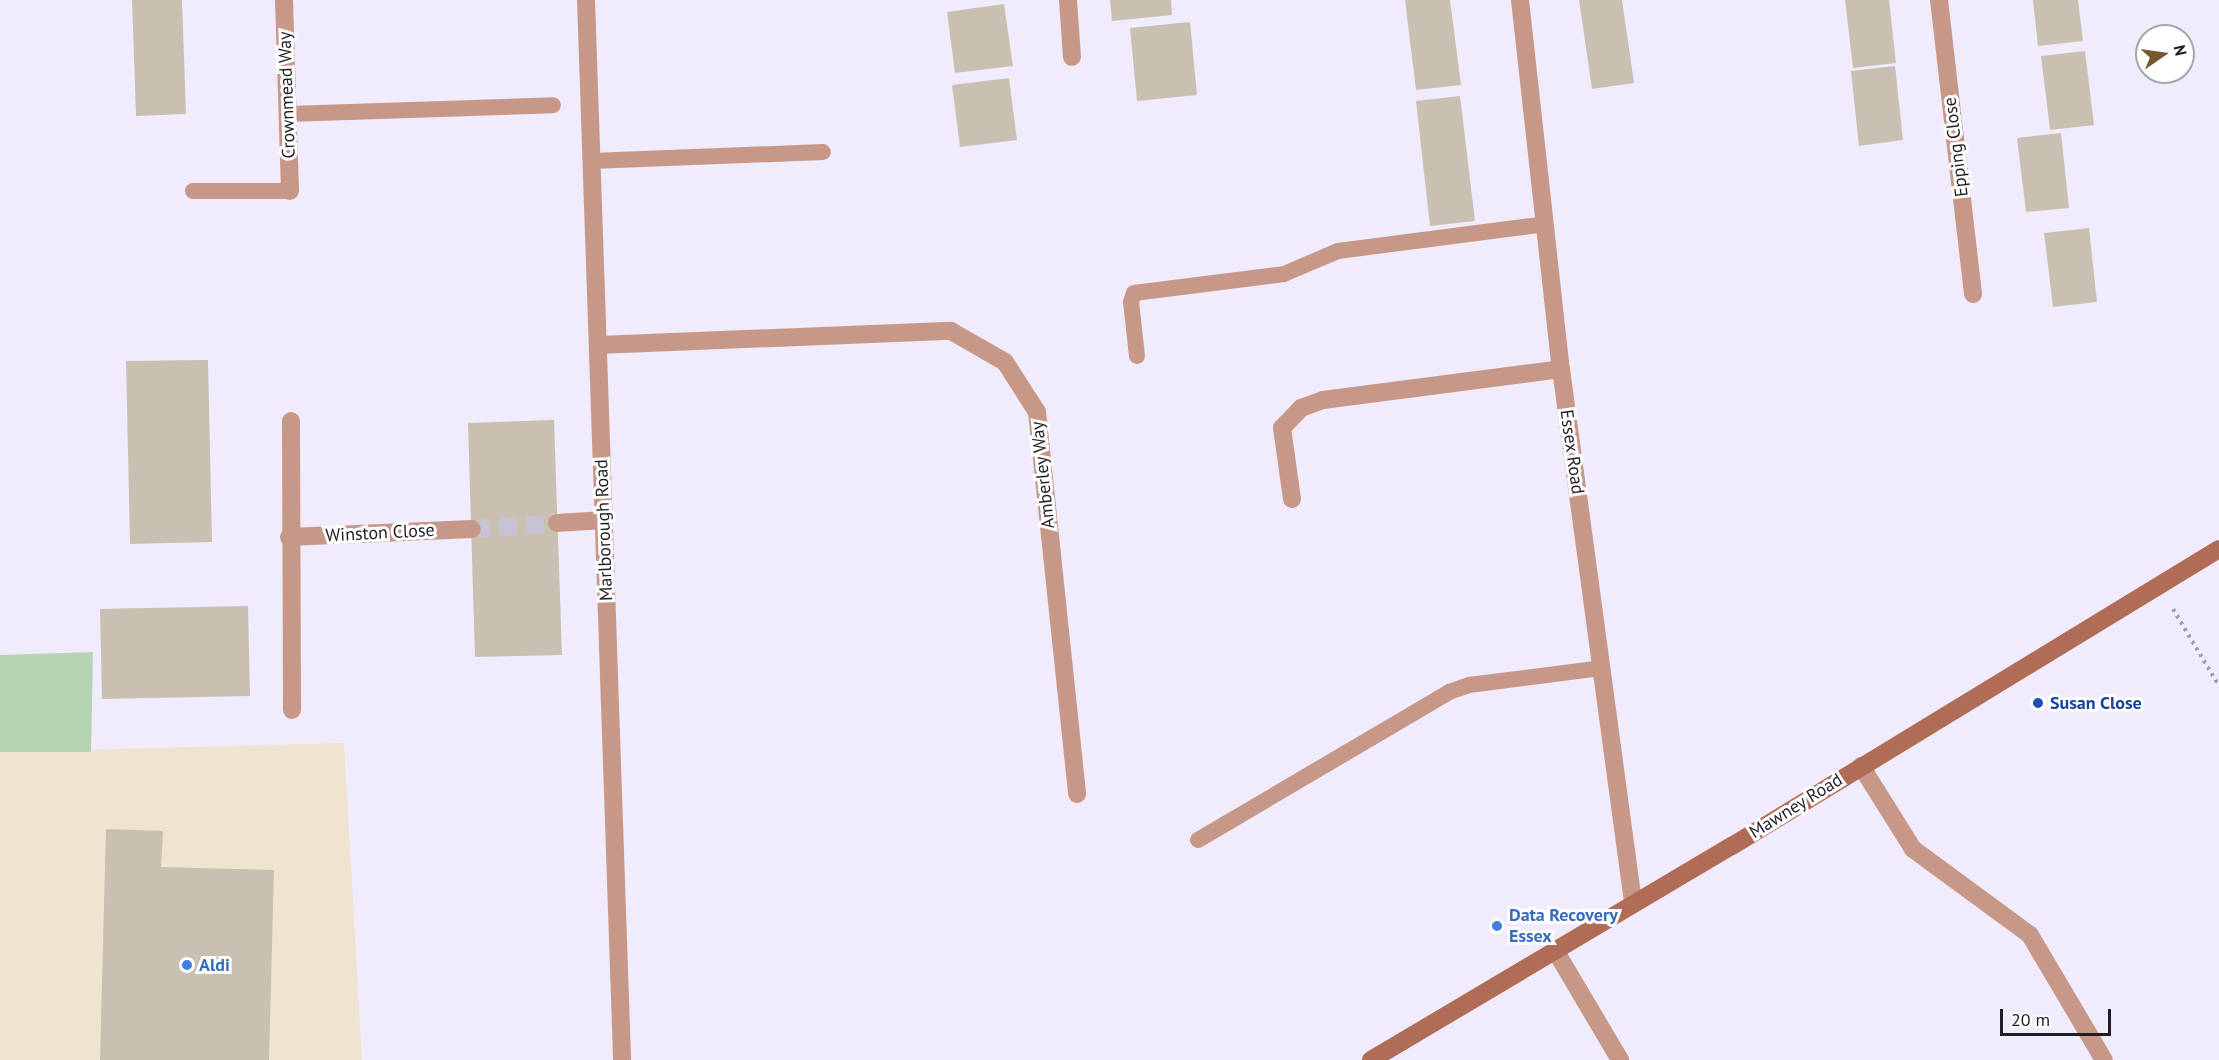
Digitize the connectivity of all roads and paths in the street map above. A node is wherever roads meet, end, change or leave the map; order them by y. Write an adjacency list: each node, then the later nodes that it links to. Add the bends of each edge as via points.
1 (284, 0): 8 (street, Crownmead Way)
2 (586, 0): 10 (street, Marlborough Road)
3 (1068, 0): 6 (street)
4 (1520, 0): 13 (street, Essex Road)
5 (1939, 0): 14 (street, Epping Close)
6 (1072, 57)
7 (553, 105): 8 (lane)
8 (288, 114): 12 (street, Crownmead Way)
9 (823, 152): 10 (lane)
10 (591, 161): 15 (street, Marlborough Road)
11 (193, 191): 12 (lane)
12 (290, 191)
13 (1545, 224): 16 (lane, via 1338,251 1284,274 1134,293 1131,302); 17 (street, Essex Road)
14 (1973, 294)
15 (598, 345): 20 (street, Marlborough Road); 30 (street, Amberley Way, via 951,331 1005,362 1037,412)
16 (1137, 356)
17 (1561, 369): 19 (street, via 1323,399 1301,408 1282,428); 26 (street, Essex Road)
18 (291, 421): 23 (street)
19 (1292, 500)
20 (604, 520): 21 (street); 35 (street, Marlborough Road)
21 (557, 523)
22 (472, 529): 23 (street, Winston Close)
23 (289, 537): 28 (street)
24 (2219, 549): 25 (street, Mawney Road)
25 (2159, 585): 27 (path); 29 (street, Mawney Road)
26 (1601, 668): 31 (lane, via 1469,685 1449,692); 32 (street, Essex Road)
27 (2219, 686)
28 (292, 710)
29 (1861, 766): 32 (street, Mawney Road); 34 (street, via 1913,849 2030,935)
30 (1077, 794)
31 (1198, 840)
32 (1633, 902): 33 (street, Mawney Road)
33 (1555, 950): 36 (street, Mawney Road); 37 (street)
34 (2099, 1058)
35 (622, 1060)
36 (1371, 1060)
37 (1620, 1060)

